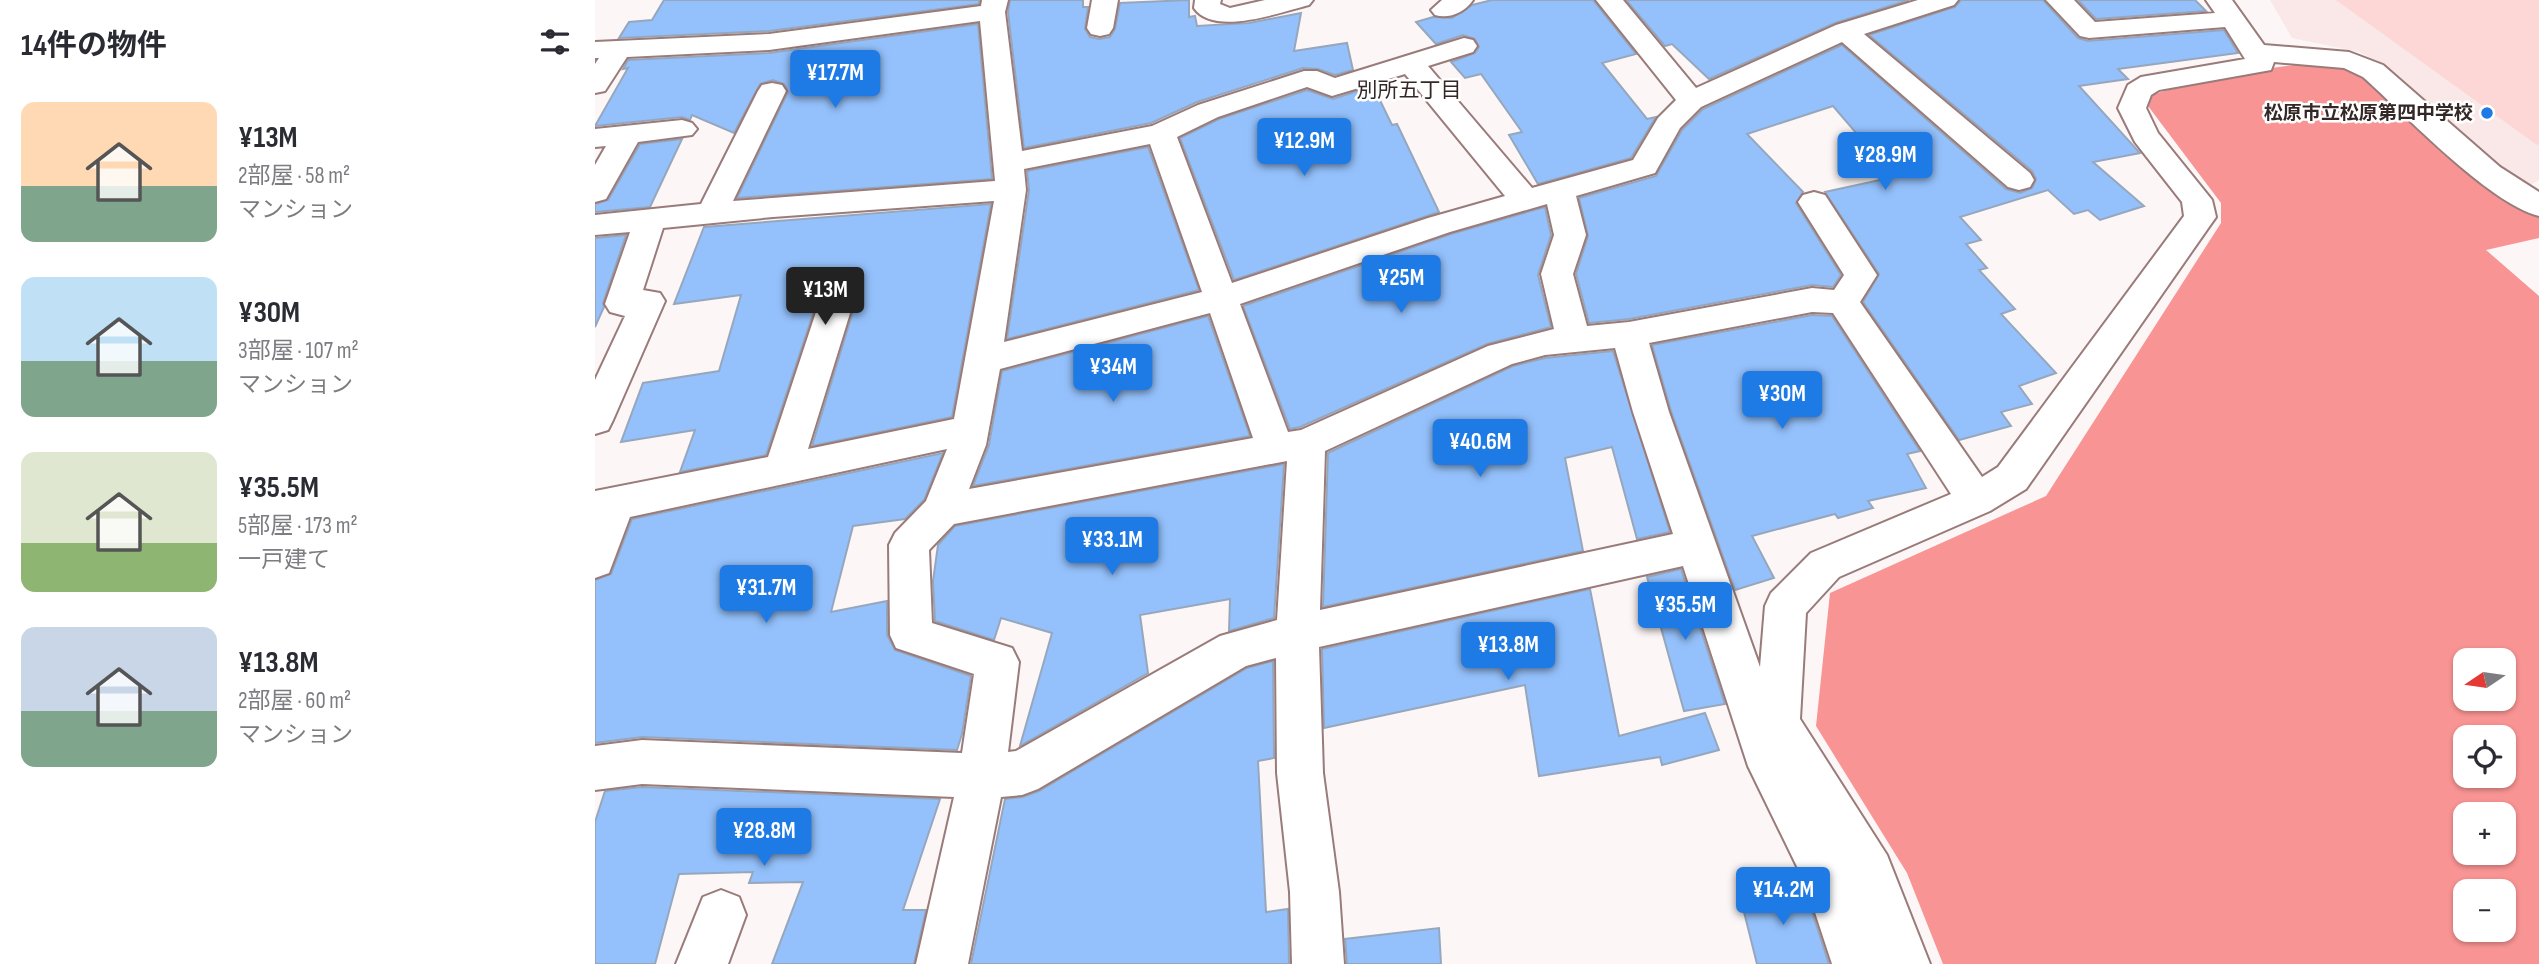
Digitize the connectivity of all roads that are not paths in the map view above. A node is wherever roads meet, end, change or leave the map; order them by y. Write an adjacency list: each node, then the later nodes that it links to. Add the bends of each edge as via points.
1 (1105, 0): 9 (street)
2 (1208, 0): 3 (street, via 1207,8 1228,16)
3 (1300, 0)
4 (1609, 0): 17 (street)
5 (1945, 0): 10 (street)
6 (2059, 0): 8 (street, via 2089,30)
7 (994, 6): 12 (street, via 769,41); 22 (street)
8 (2226, 9): 13 (street)
9 (1100, 28)
10 (1845, 31): 17 (street); 23 (street)
11 (1464, 46): 14 (street)
12 (607, 50): 15 (street)
13 (2256, 52): 28 (street, via 2349,60 2373,71 2489,174); 42 (street, via 2261,64 2151,83 2138,91 2132,108 2145,136 2197,200 2200,217 2012,478)
14 (1411, 63): 19 (street, via 1332,88 1317,79 1304,79 1209,111); 26 (street)
15 (595, 85)
16 (772, 91): 29 (street)
17 (1691, 101): 24 (street, via 1668,124 1644,166)
18 (682, 129): 20 (street)
19 (1161, 133): 22 (street); 33 (street)
20 (627, 135): 21 (street); 25 (street)
21 (595, 138)
22 (1011, 176): 29 (street); 37 (street)
23 (2019, 180)
24 (1559, 191): 26 (street); 36 (street, via 1570,235 1557,274)
25 (595, 192)
26 (1526, 201): 33 (street, via 1439,225)
27 (1814, 202): 34 (street, via 1861,275)
28 (2539, 206)
29 (712, 213): 30 (street)
30 (650, 219): 31 (street); 38 (street, via 622,304 648,301)
31 (595, 225)
32 (838, 297): 41 (street)
33 (1223, 298): 37 (street); 40 (street)
34 (1843, 302): 35 (street, via 1812,300); 42 (street)
35 (1629, 334): 36 (street); 45 (street)
36 (1574, 340): 40 (street, via 1545,342 1500,355)
37 (984, 360): 39 (street)
38 (595, 420)
39 (970, 429): 41 (street); 44 (street)
40 (1292, 446): 44 (street); 47 (street)
41 (783, 469): 43 (street)
42 (1976, 499): 48 (street, via 1825,565 1786,606)
43 (604, 505): 46 (street)
44 (942, 510): 50 (street, via 909,545 911,635 997,662)
45 (1697, 546): 47 (street); 48 (street)
46 (595, 561)
47 (1299, 633): 50 (street, via 1235,650 1022,773); 54 (street, via 1300,773 1319,928)
48 (1764, 714): 55 (street, via 1772,766 1828,876); 56 (street, via 1870,872)
49 (595, 768): 50 (street, via 642,762)
50 (983, 776): 53 (street)
51 (720, 915): 52 (street)
52 (702, 964)
53 (942, 964)
54 (1318, 964)
55 (1858, 964)
56 (1904, 964)

